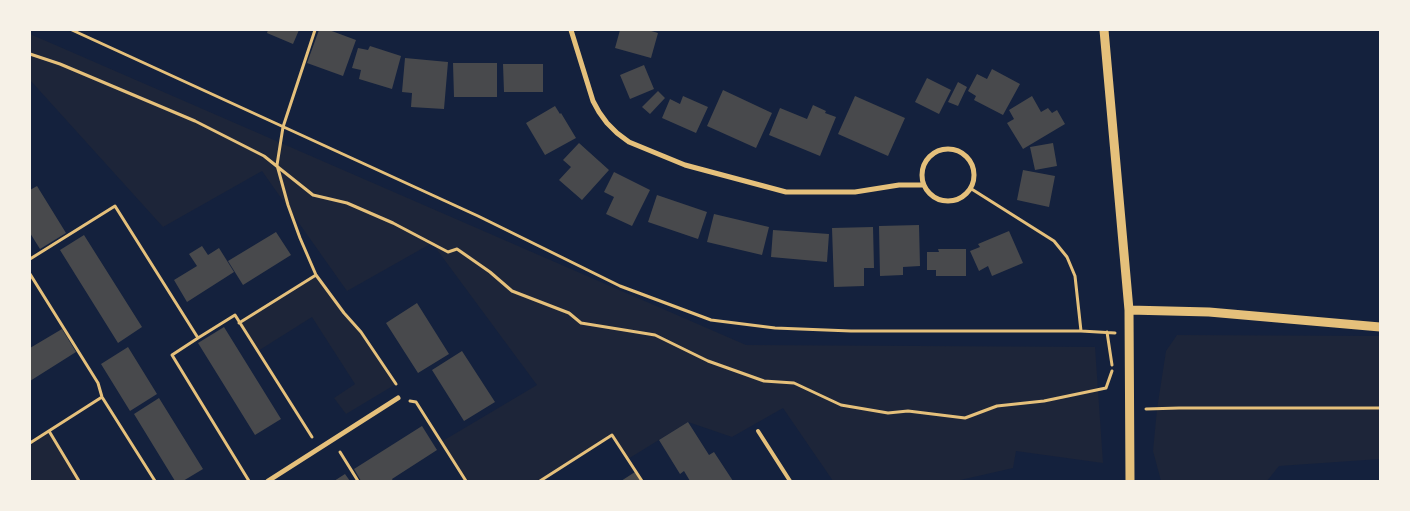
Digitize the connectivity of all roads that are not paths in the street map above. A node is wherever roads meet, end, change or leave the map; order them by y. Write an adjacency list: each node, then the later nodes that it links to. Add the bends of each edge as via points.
1 (571, 30): 3 (street, via 593,101 617,133 629,142 685,165 786,192 856,192 898,185)
2 (1104, 30): 4 (street)
3 (923, 185): 3 (street, via 934,198 942,201 958,199 965,195 974,179 970,161 954,150 936,152 923,166)
4 (1130, 310): 5 (street, via 1209,312); 10 (street)
5 (1380, 327)
6 (398, 398): 8 (street)
7 (758, 431): 9 (lane)
8 (268, 481)
9 (790, 481)
10 (1130, 481)

